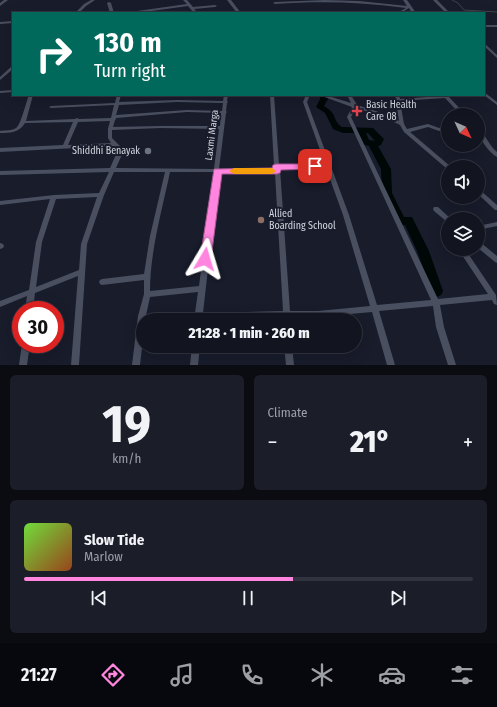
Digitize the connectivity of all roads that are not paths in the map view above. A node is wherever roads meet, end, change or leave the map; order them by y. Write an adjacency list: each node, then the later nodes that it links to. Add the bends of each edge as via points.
1 (6, 0): 10 (street)
2 (93, 0): 14 (street)
3 (185, 0): 9 (street)
4 (229, 0): 18 (street)
5 (405, 0): 12 (street)
6 (435, 0): 21 (street)
7 (109, 3): 15 (street)
8 (275, 3): 12 (street, via 334,1)
9 (189, 4): 13 (street); 16 (street)
10 (0, 5)
11 (216, 6): 13 (street)
12 (409, 7): 19 (street); 20 (street)
13 (192, 8): 17 (street)
14 (78, 12)
15 (112, 12)
16 (137, 12)
17 (195, 12)
18 (238, 12)
19 (401, 12)
20 (413, 12)
21 (447, 12)
22 (12, 22): 23 (street)
23 (0, 23)
24 (485, 26): 25 (street)
25 (497, 26)
26 (485, 45): 27 (street)
27 (497, 57)
28 (12, 68): 29 (street)
29 (0, 80)
30 (12, 91): 31 (street)
31 (0, 92)
32 (485, 94): 44 (street)
33 (30, 96): 53 (street)
34 (119, 96): 43 (street)
35 (272, 96): 67 (street)
36 (308, 96): 66 (street, via 305,102)
37 (323, 96): 45 (street)
38 (349, 96): 45 (street)
39 (449, 96): 40 (street)
40 (446, 97): 42 (street); 47 (street)
41 (226, 98): 43 (street); 48 (street, Laxmi Marga)
42 (397, 98): 49 (street)
43 (117, 104): 46 (street); 51 (street)
44 (497, 104)
45 (354, 106): 50 (street); 92 (street, via 348,117)
46 (51, 107)
47 (457, 108)
48 (225, 112): 51 (street, via 187,111); 55 (street, Laxmi Marga)
49 (401, 115): 50 (street); 54 (street)
50 (386, 116): 54 (street)
51 (114, 118): 52 (street); 56 (street)
52 (77, 120): 53 (street); 62 (street)
53 (25, 122): 59 (street, via 21,128)
54 (402, 124): 58 (street)
55 (222, 128): 56 (street); 70 (street, Laxmi Marga)
56 (110, 129): 61 (street, via 110,138)
57 (441, 129): 58 (street, via 428,125)
58 (406, 131): 65 (street)
59 (0, 132)
60 (485, 143): 64 (street)
61 (115, 144): 62 (street); 68 (street, via 121,150)
62 (66, 146): 63 (street)
63 (0, 150)
64 (497, 155)
65 (441, 161)
66 (328, 166): 67 (street); 94 (street)
67 (277, 169): 70 (street); 96 (street)
68 (111, 170): 69 (street); 71 (street); 72 (street)
69 (168, 171): 70 (street); 85 (street, via 153,236)
70 (218, 171): 87 (street, Laxmi Marga)
71 (0, 173)
72 (100, 195): 73 (street); 84 (street, via 84,244)
73 (54, 197): 75 (street); 88 (street, via 39,242)
74 (485, 197): 76 (street)
75 (0, 203)
76 (497, 208)
77 (436, 209): 78 (street)
78 (441, 213)
79 (497, 224): 80 (street)
80 (485, 227)
81 (485, 250): 83 (street)
82 (466, 256): 90 (street)
83 (497, 260)
84 (82, 272): 88 (street); 102 (street)
85 (147, 277): 86 (street); 89 (street)
86 (102, 282)
87 (201, 289): 89 (street); 95 (street, Laxmi Marga)
88 (32, 292): 91 (street); 93 (street)
89 (147, 294): 103 (street)
90 (496, 300): 92 (street)
91 (30, 301)
92 (436, 302): 94 (street); 107 (street, via 440,327)
93 (0, 304)
94 (375, 309): 97 (street); 106 (street)
95 (199, 313)
96 (287, 313)
97 (329, 313)
98 (25, 353): 101 (street)
99 (195, 353): 104 (street)
100 (289, 353): 105 (street)
101 (23, 365)
102 (75, 365)
103 (136, 365)
104 (194, 365)
105 (290, 365)
106 (391, 365)
107 (452, 365)

